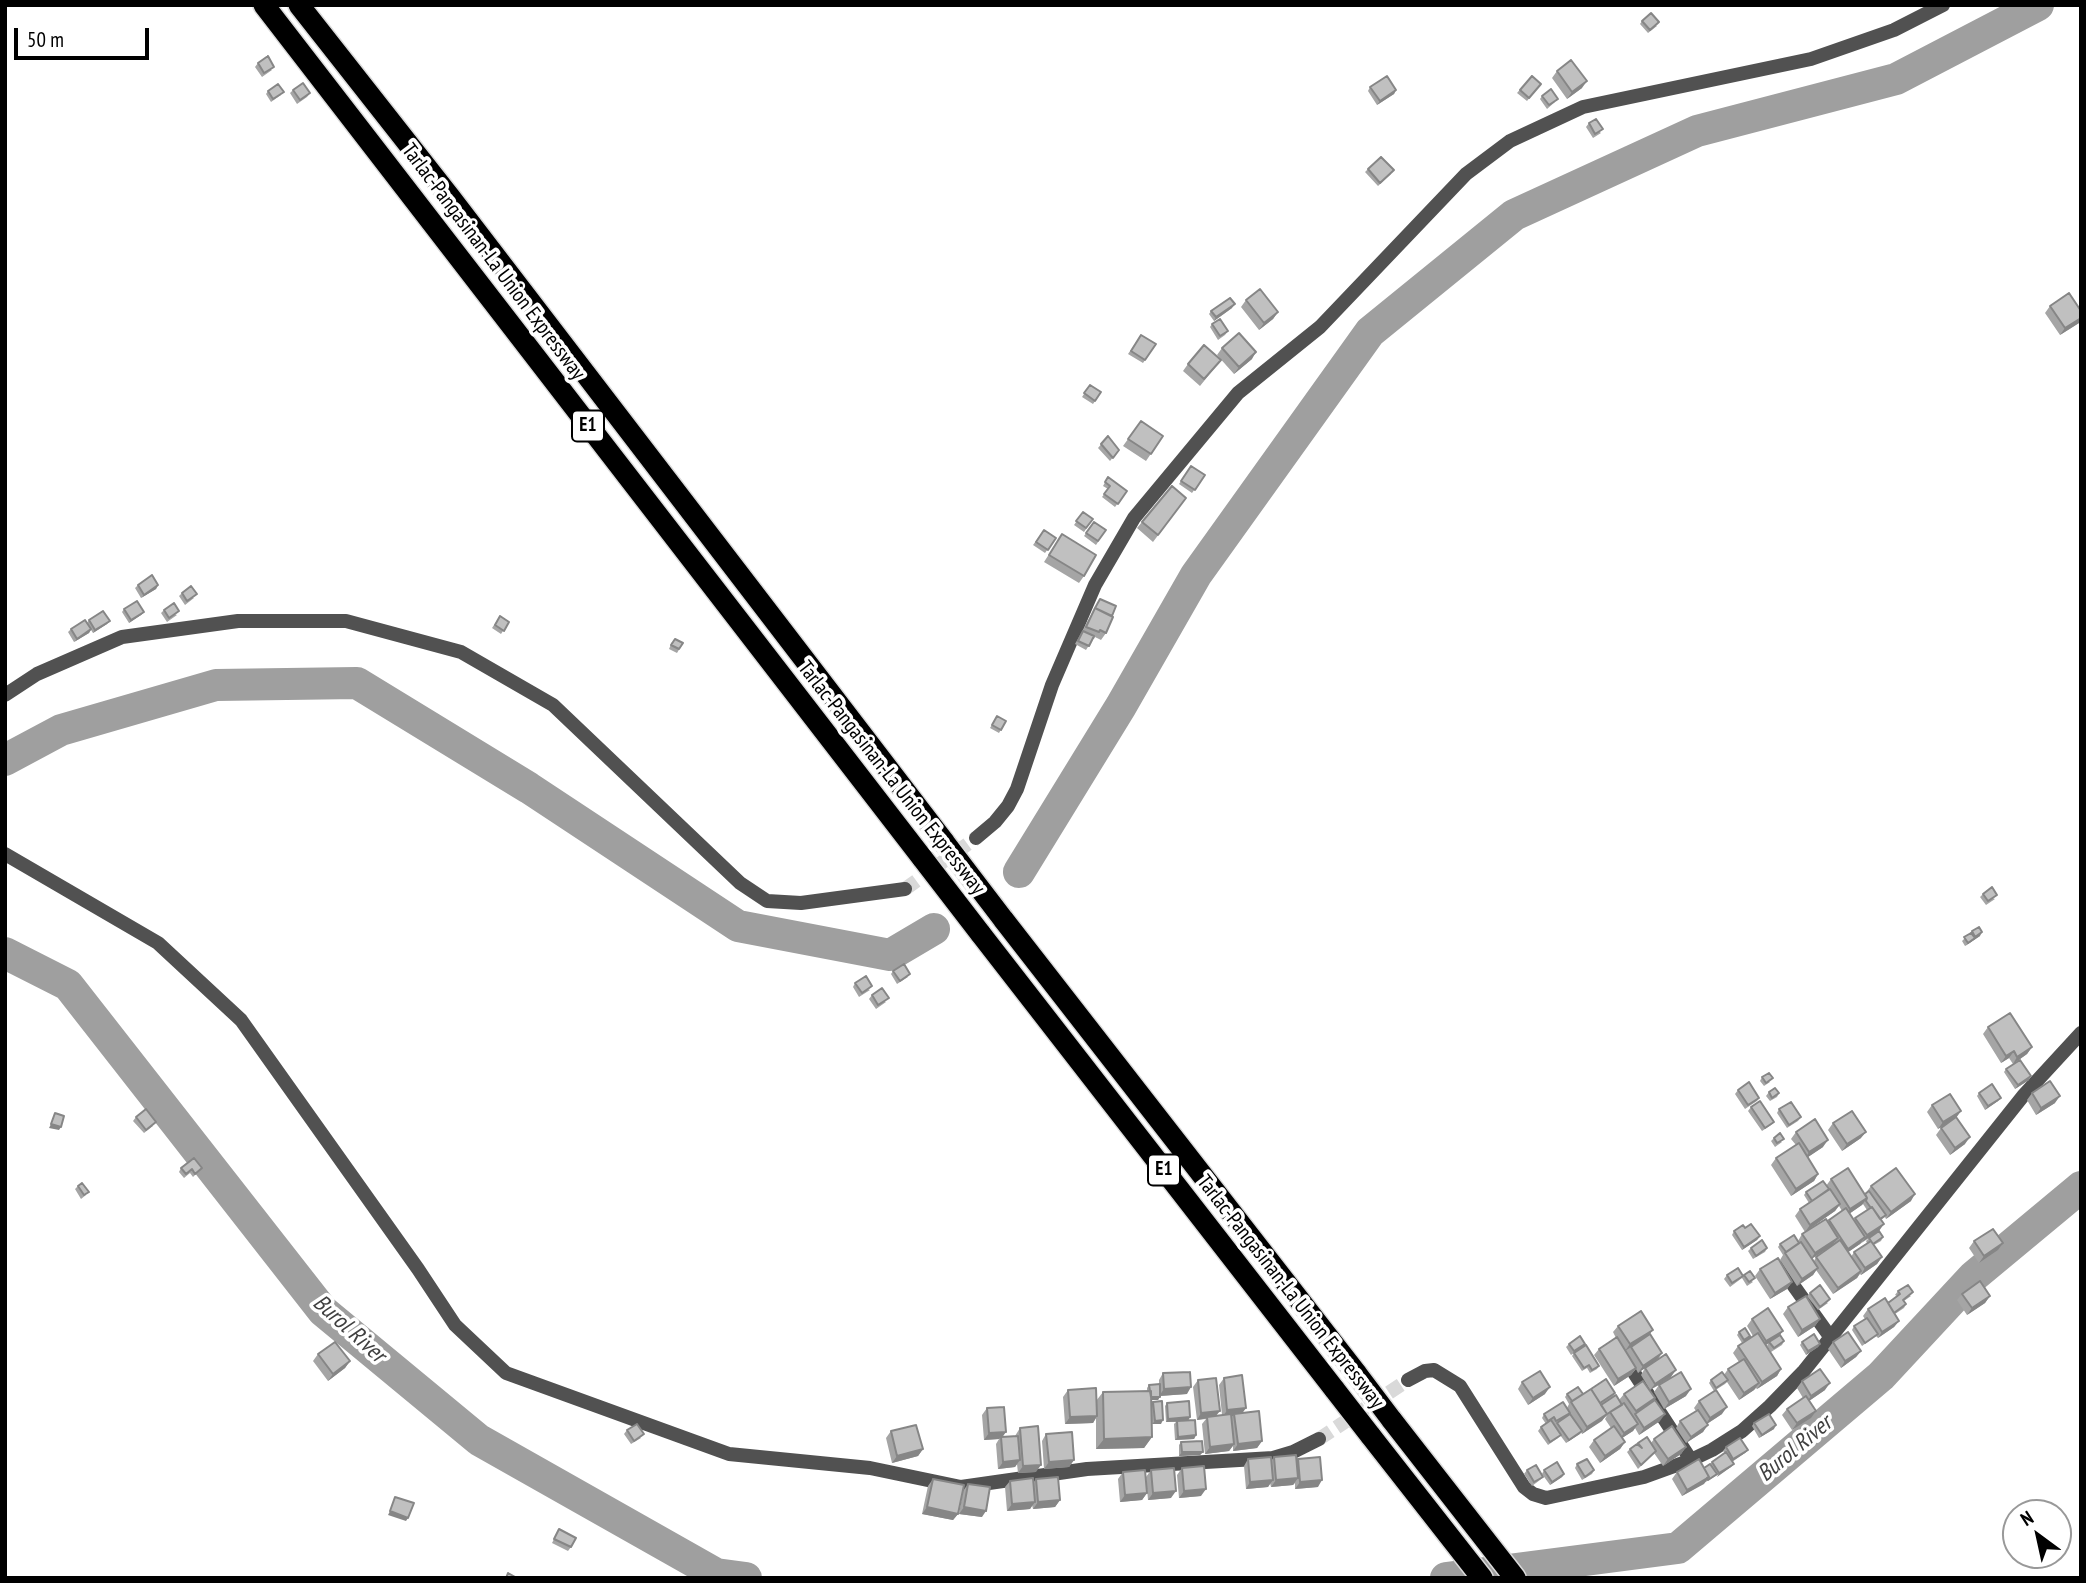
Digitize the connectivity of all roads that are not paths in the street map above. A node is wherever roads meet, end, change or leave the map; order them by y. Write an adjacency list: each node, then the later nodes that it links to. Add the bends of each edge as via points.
1 (264, 5): 15 (highway, Tarlac-Pangasinan-La Union Expressway / E1, bridge)
2 (299, 5): 16 (highway, Tarlac-Pangasinan-La Union Expressway / E1, bridge)
3 (1942, 5): 5 (street, via 1894,30 1811,60 1583,107 1510,141 1466,174 1320,327 1238,394 1134,518 1095,585 1017,789 995,822)
4 (5, 695): 7 (street, via 37,674 122,637 238,621 346,621 461,652 553,705 740,883 767,901 801,903)
5 (976, 838)
6 (5, 854): 13 (street, via 159,943 241,1020 455,1325 506,1373 729,1454 870,1468 961,1487 1087,1469 1273,1458)
7 (905, 889)
8 (2081, 1033): 10 (street, via 2023,1096)
9 (1776, 1261): 10 (street)
10 (1831, 1338): 14 (street, via 1742,1431)
11 (1616, 1344): 14 (street)
12 (1408, 1380): 14 (street, via 1434,1370 1460,1386 1524,1487 1546,1498 1644,1477)
13 (1319, 1439)
14 (1691, 1460)
15 (1482, 1578)
16 (1515, 1578)

